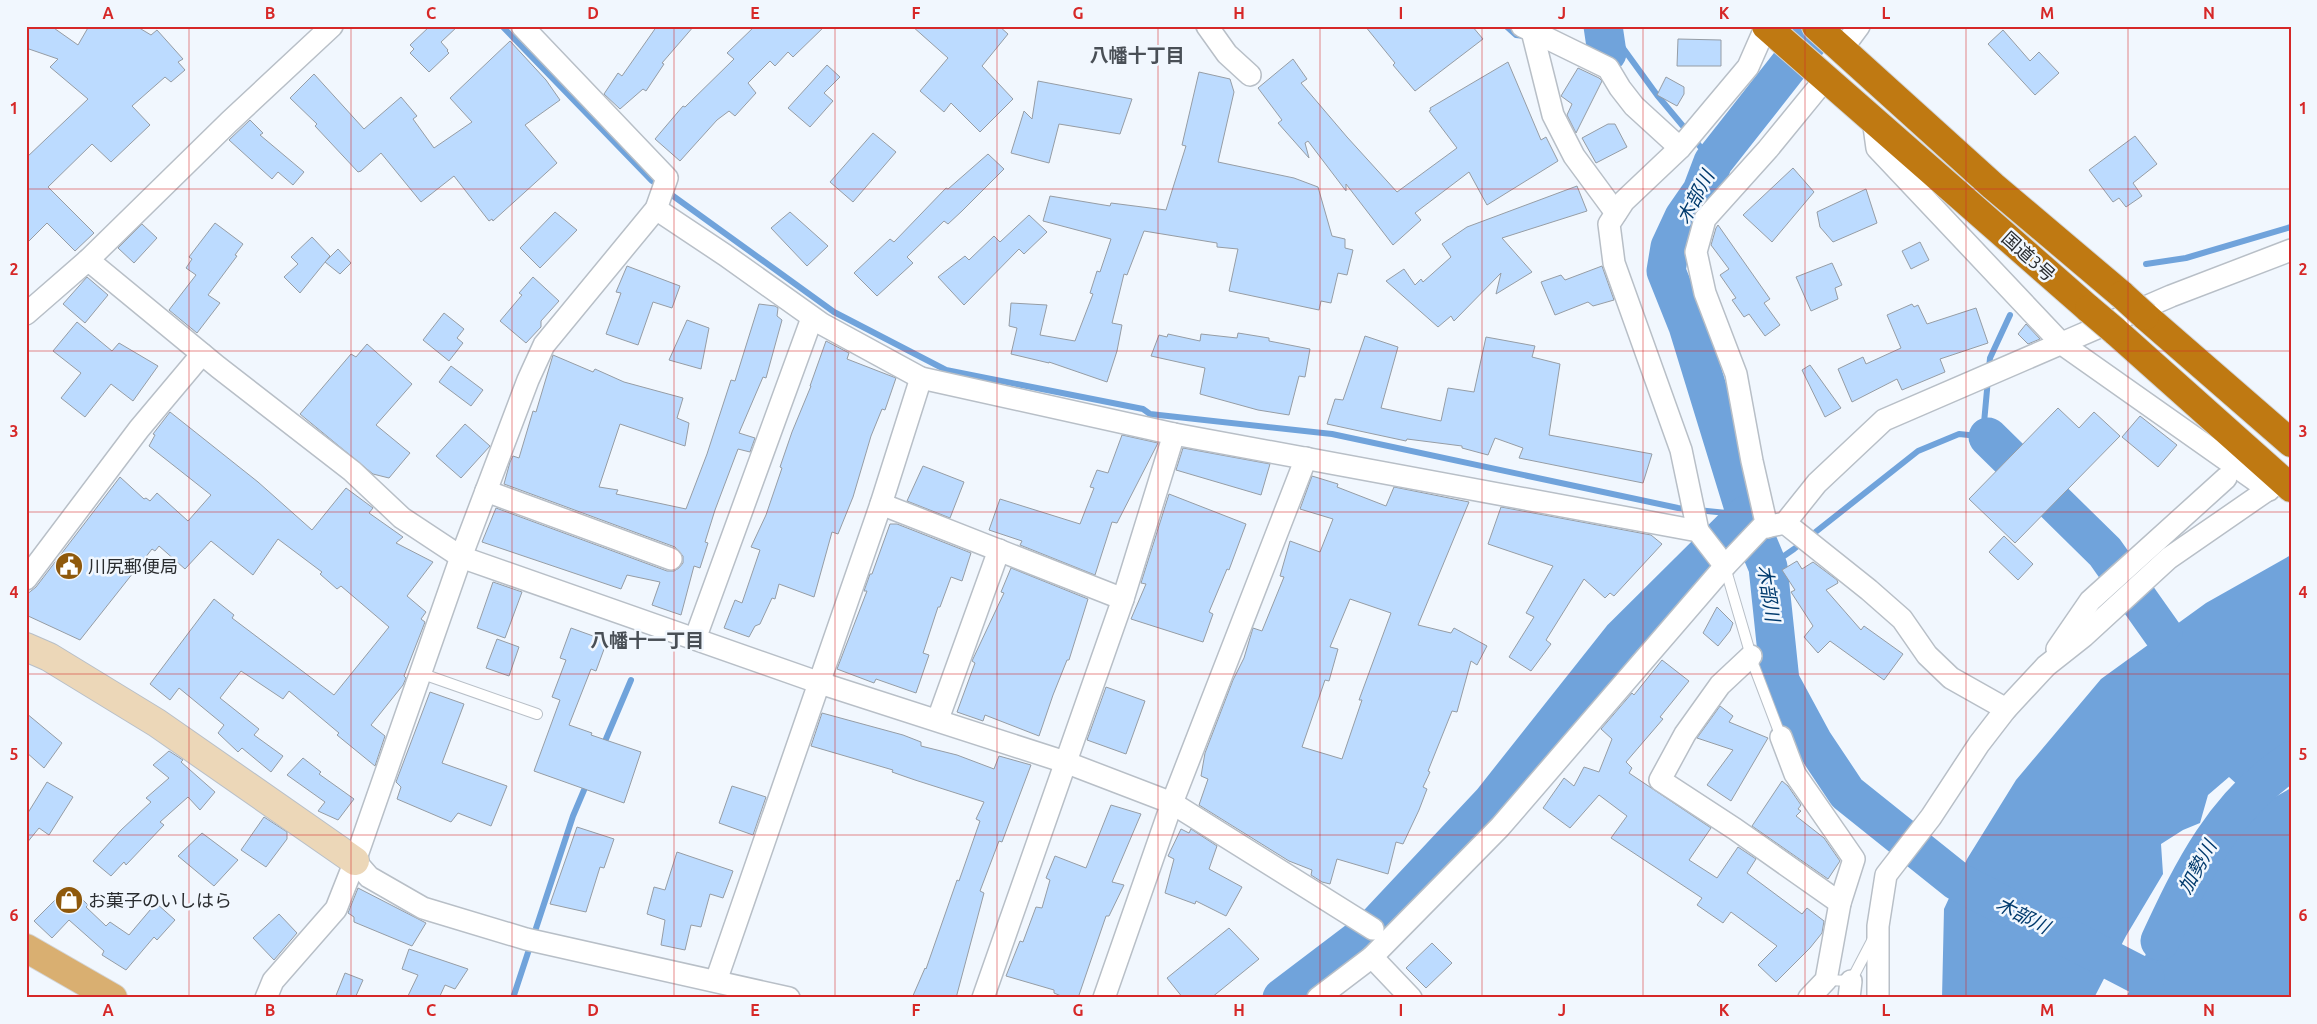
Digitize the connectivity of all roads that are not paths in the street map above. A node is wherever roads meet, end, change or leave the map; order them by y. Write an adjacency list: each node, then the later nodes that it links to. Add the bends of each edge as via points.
1 (332, 26): 16 (street)
2 (522, 26): 13 (street, via 666,178)
3 (1207, 26): 10 (street, via 1227,54)
4 (1816, 26): 8 (highway, 国道3号)
5 (1859, 26): 8 (street)
6 (1768, 28): 9 (highway, 国道3号); 12 (street, via 1748,68)
7 (1527, 29): 12 (street, via 1608,68 1634,106); 14 (street, via 1553,115 1574,156)
8 (1842, 49): 23 (highway, 国道3号, bridge, via 1993,186)
9 (1822, 74): 11 (highway, 国道3号); 29 (street, via 1768,149 1704,219 1696,252 1704,293 1736,374 1752,461)
10 (1250, 76)
11 (1873, 119): 19 (street, via 1877,148); 26 (highway, 国道3号, bridge, via 2115,331)
12 (1680, 148): 14 (street, via 1624,201)
13 (656, 209): 18 (street); 27 (street, via 544,345)
14 (1616, 213): 30 (street, via 1609,224 1614,263 1681,450)
15 (2291, 250): 19 (street, via 2171,296)
16 (88, 260): 17 (street); 20 (street)
17 (26, 314)
18 (812, 318): 21 (street); 37 (street)
19 (2062, 344): 26 (street); 29 (street, via 1884,420)
20 (202, 354): 32 (street, via 352,471 402,518); 35 (street, via 139,429)
21 (920, 378): 22 (street); 28 (street)
22 (1174, 434): 24 (street); 36 (street)
23 (2291, 443)
24 (1306, 458): 30 (street); 48 (street)
25 (2226, 478): 40 (street, via 2090,601)
26 (2282, 486): 40 (street, via 2169,558 2084,636)
27 (486, 491): 32 (street); 33 (street)
28 (881, 504): 31 (street); 42 (street)
29 (1771, 526): 34 (street); 43 (street, via 1869,590 1902,619 1927,655 1951,678)
30 (1698, 531): 34 (street)
31 (999, 550): 36 (street); 45 (street)
32 (461, 557): 37 (street); 41 (street)
33 (671, 559)
34 (1725, 566): 39 (lane); 54 (street, via 1500,827)
35 (26, 580)
36 (1122, 599): 47 (street)
37 (695, 639): 42 (street)
38 (26, 647): 49 (street, via 49,657 157,723)
39 (1751, 656): 46 (lane); 50 (street, via 1720,685 1685,734 1660,780)
40 (2046, 666): 43 (street)
41 (420, 674): 44 (lane); 49 (street)
42 (820, 683): 45 (street); 56 (street)
43 (2006, 708): 51 (street, via 1886,875)
44 (537, 714)
45 (938, 719): 47 (street)
46 (1781, 737): 50 (street, via 1795,774 1854,859)
47 (1065, 762): 48 (street); 61 (street)
48 (1172, 803): 52 (street); 62 (street)
49 (355, 861): 56 (street, via 370,876 423,908 526,939); 59 (street, via 336,909 273,981)
50 (1840, 903): 55 (street)
51 (1878, 929): 57 (lane); 66 (street)
52 (1373, 930)
53 (26, 948): 58 (main road)
54 (1372, 958): 63 (street); 64 (street)
55 (1826, 980): 57 (lane); 65 (street)
56 (716, 981): 60 (street)
57 (1850, 989)
58 (113, 998)
59 (266, 998)
60 (789, 998)
61 (983, 998)
62 (1104, 998)
63 (1318, 998)
64 (1411, 998)
65 (1809, 998)
66 (1878, 998)

